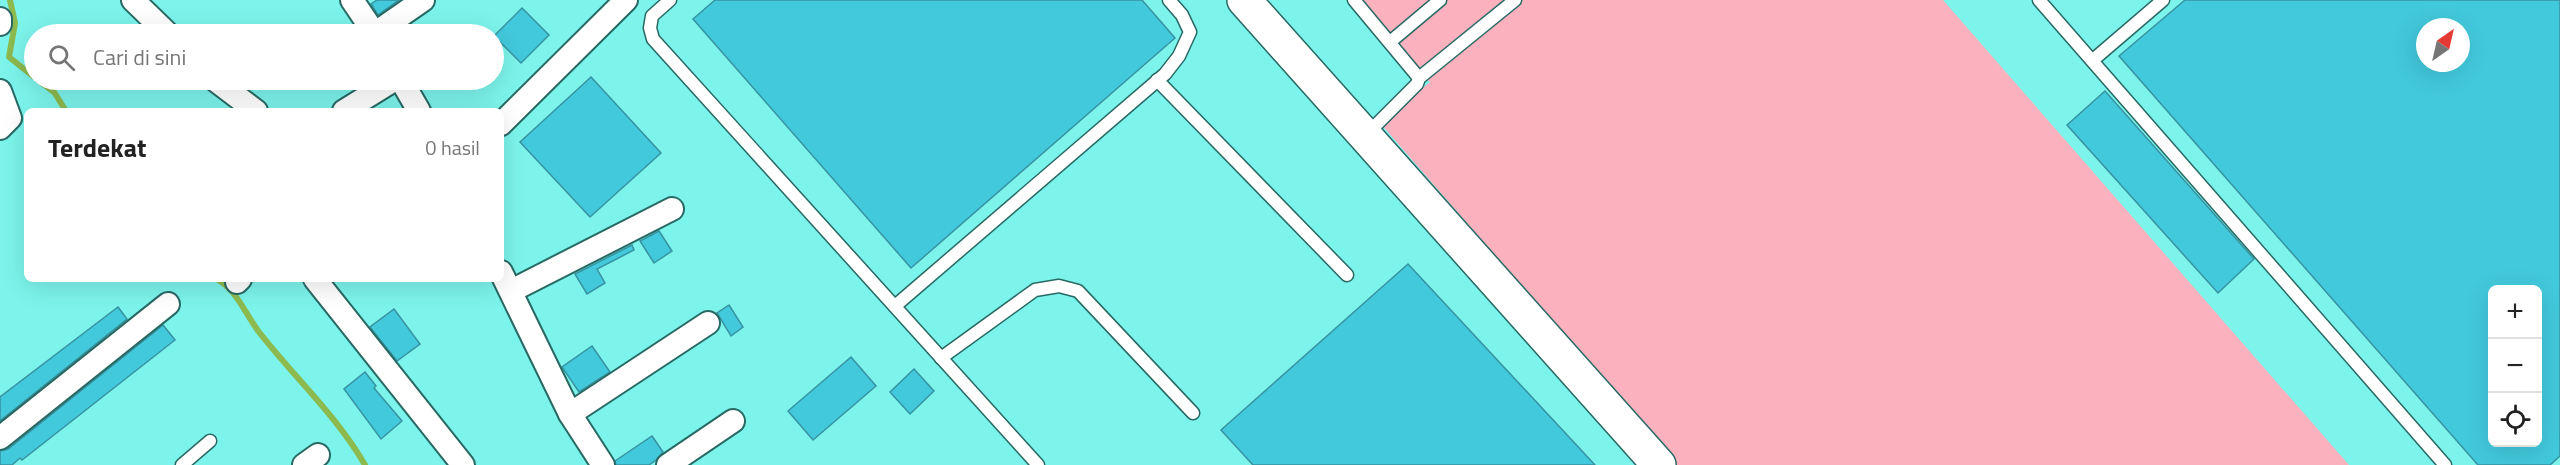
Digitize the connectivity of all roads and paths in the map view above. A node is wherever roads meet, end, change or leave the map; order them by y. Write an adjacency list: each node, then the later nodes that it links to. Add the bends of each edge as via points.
1 (133, 0): 15 (street)
2 (352, 0): 16 (street)
3 (423, 0): 17 (street)
4 (670, 0): 37 (lane, via 652,16 653,39)
5 (1169, 0): 21 (lane, via 1190,32 1179,56)
6 (1244, 0): 31 (street)
7 (1354, 0): 18 (lane)
8 (1440, 0): 18 (lane)
9 (1515, 0): 20 (lane)
10 (2039, 0): 19 (lane)
11 (2163, 0): 19 (lane)
12 (618, 3): 29 (street)
13 (0, 19): 14 (street)
14 (0, 24)
15 (158, 24)
16 (368, 24)
17 (388, 24)
18 (1390, 42): 20 (lane)
19 (2092, 60): 51 (lane)
20 (1419, 78): 31 (lane, via 1418,84)
21 (1157, 81): 33 (lane); 37 (lane)
22 (228, 90): 26 (street)
23 (378, 90): 27 (street)
24 (406, 90): 28 (street)
25 (0, 91): 30 (street, via 10,118)
26 (252, 108)
27 (349, 108)
28 (416, 108)
29 (504, 121)
30 (0, 128)
31 (1366, 135): 50 (street)
32 (672, 209): 34 (street)
33 (1347, 275)
34 (506, 281): 41 (street)
35 (317, 282): 46 (street)
36 (168, 304): 43 (street)
37 (895, 306): 39 (lane)
38 (708, 323): 41 (street)
39 (941, 358): 40 (lane, via 1035,290 1059,286 1078,291); 49 (lane)
40 (1193, 413)
41 (570, 414): 47 (street)
42 (733, 421): 48 (street)
43 (0, 438)
44 (210, 441): 45 (lane)
45 (182, 465)
46 (464, 465)
47 (603, 465)
48 (668, 465)
49 (1038, 465)
50 (1659, 465)
51 (2445, 465)

